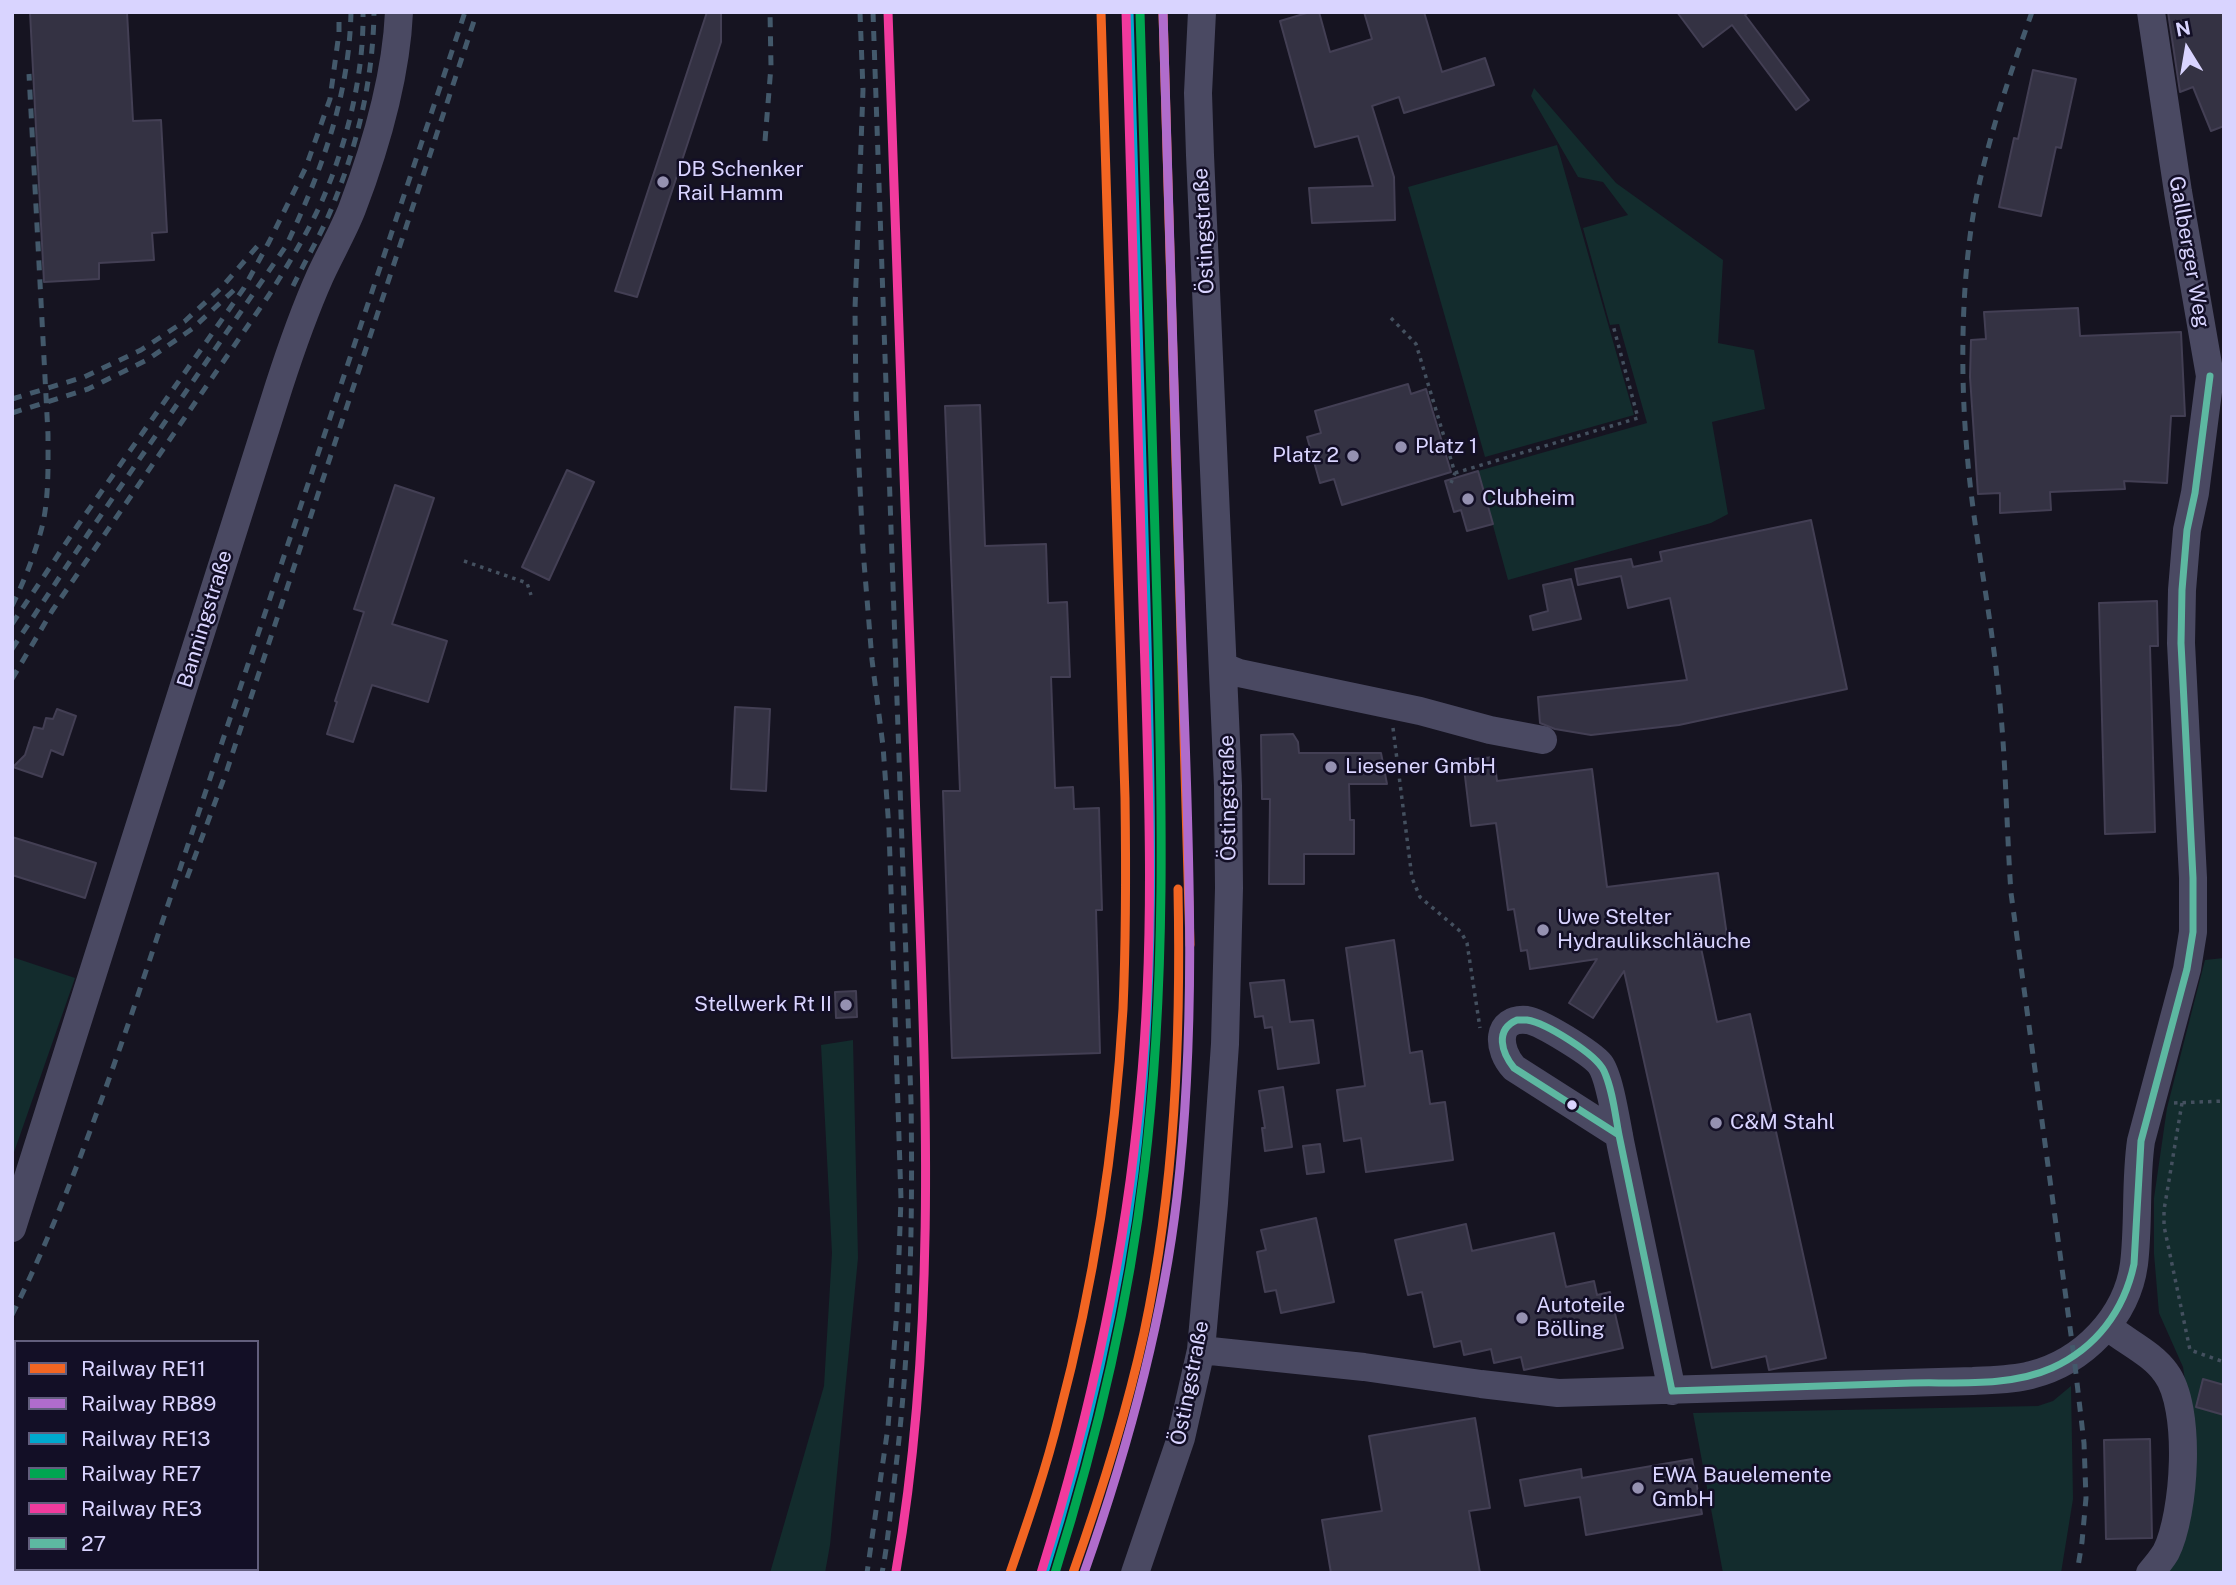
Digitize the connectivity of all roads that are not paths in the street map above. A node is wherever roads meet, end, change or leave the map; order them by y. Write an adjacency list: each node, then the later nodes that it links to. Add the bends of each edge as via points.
1 (400, 12): 8 (street, Banningstraße, via 390,83 375,139 351,210 282,375)
2 (1202, 12): 5 (street, Östingstraße, via 1200,155)
3 (2151, 12): 4 (street, Gallberger Weg, via 2178,192)
4 (2217, 375): 9 (street, Gallberger Weg, via 2185,549 2181,630 2194,921 2187,969 2141,1141 2133,1267 2122,1301)
5 (1224, 667): 6 (street); 10 (street, Östingstraße, via 1230,863 1225,1044)
6 (1542, 740)
7 (1619, 1135): 7 (street, via 1606,1076 1594,1058 1541,1025 1527,1020 1507,1026 1500,1041 1503,1055 1514,1068); 11 (street)
8 (12, 1228)
9 (2107, 1326): 11 (street, Gallberger Weg, via 2074,1357 2020,1378); 13 (street, via 2155,1360 2167,1374 2177,1399 2181,1498 2166,1552)
10 (1201, 1350): 11 (street, Gallberger Weg, via 1558,1393); 12 (street, Östingstraße, via 1181,1438)
11 (1671, 1391)
12 (1135, 1573)
13 (2150, 1573)

